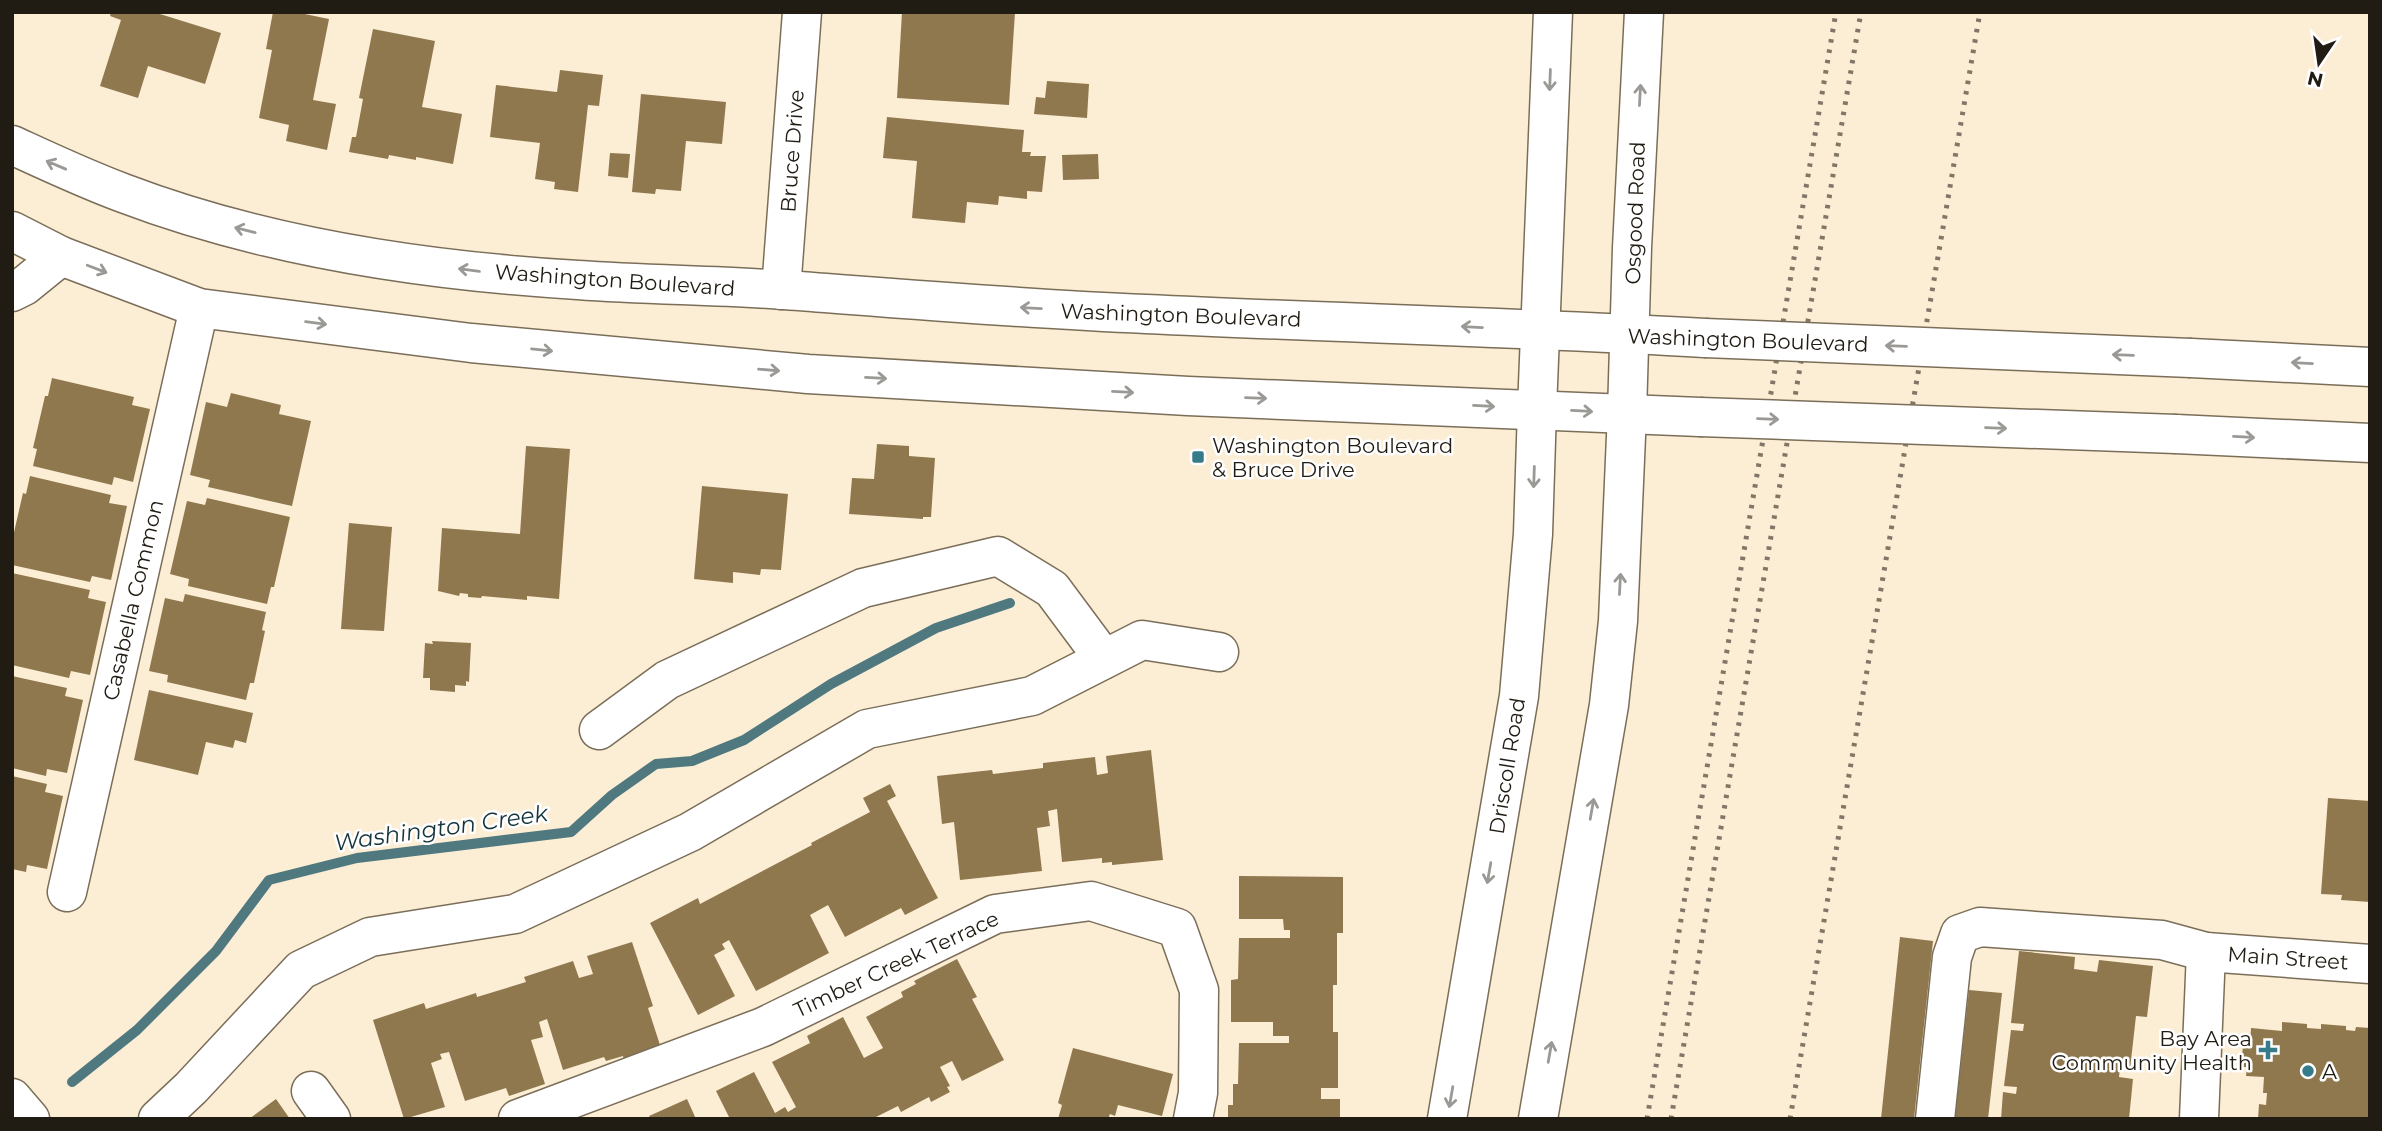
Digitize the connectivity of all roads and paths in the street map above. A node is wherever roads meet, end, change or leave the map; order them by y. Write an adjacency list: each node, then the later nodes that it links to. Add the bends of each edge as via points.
1 (802, 12): 7 (main road, Bruce Drive)
2 (1553, 12): 10 (main road, one-way to 10)
3 (1644, 12): 11 (main road, Osgood Road, one-way to 3)
4 (12, 145): 7 (main road, Washington Boulevard, one-way to 4, via 482,271 293,242 125,194)
5 (12, 231): 6 (main road)
6 (61, 256): 8 (main road); 9 (main road, one-way to 9)
7 (781, 290): 10 (main road, Washington Boulevard, one-way to 7, via 1108,312)
8 (12, 292)
9 (200, 308): 13 (main road, one-way to 13, via 471,343 808,374 1188,396); 19 (main road, Casabella Common)
10 (1540, 331): 11 (main road, Washington Boulevard); 13 (main road)
11 (1630, 335): 12 (main road, Washington Boulevard, one-way to 11, bridge); 14 (main road, Osgood Road)
12 (2370, 367)
13 (1537, 409): 14 (main road, one-way to 14); 27 (main road, Driscoll Road, one-way to 27, via 1532,547 1519,696)
14 (1628, 413): 15 (main road, one-way to 15, bridge); 28 (main road, one-way to 14, via 1609,705 1618,621)
15 (2370, 443)
16 (1219, 652): 17 (main road, via 1142,640)
17 (1104, 659): 18 (main road, via 1052,589 998,556 863,588 667,680); 24 (main road, via 1032,696 867,729 690,832 515,914 370,937 301,970)
18 (599, 730)
19 (67, 892)
20 (2206, 953): 21 (main road, Main Street); 29 (main road, Main Street, via 2162,940 1980,928 1960,934 1952,957); 30 (main road)
21 (2370, 964)
22 (12, 1098): 23 (main road)
23 (30, 1119)
24 (158, 1119)
25 (518, 1119): 26 (main road, Timber Creek Terrace, via 763,1027 995,914 1091,901 1177,928 1199,990 1198,1093)
26 (1193, 1119)
27 (1447, 1119)
28 (1538, 1119)
29 (1935, 1119)
30 (2199, 1119)

